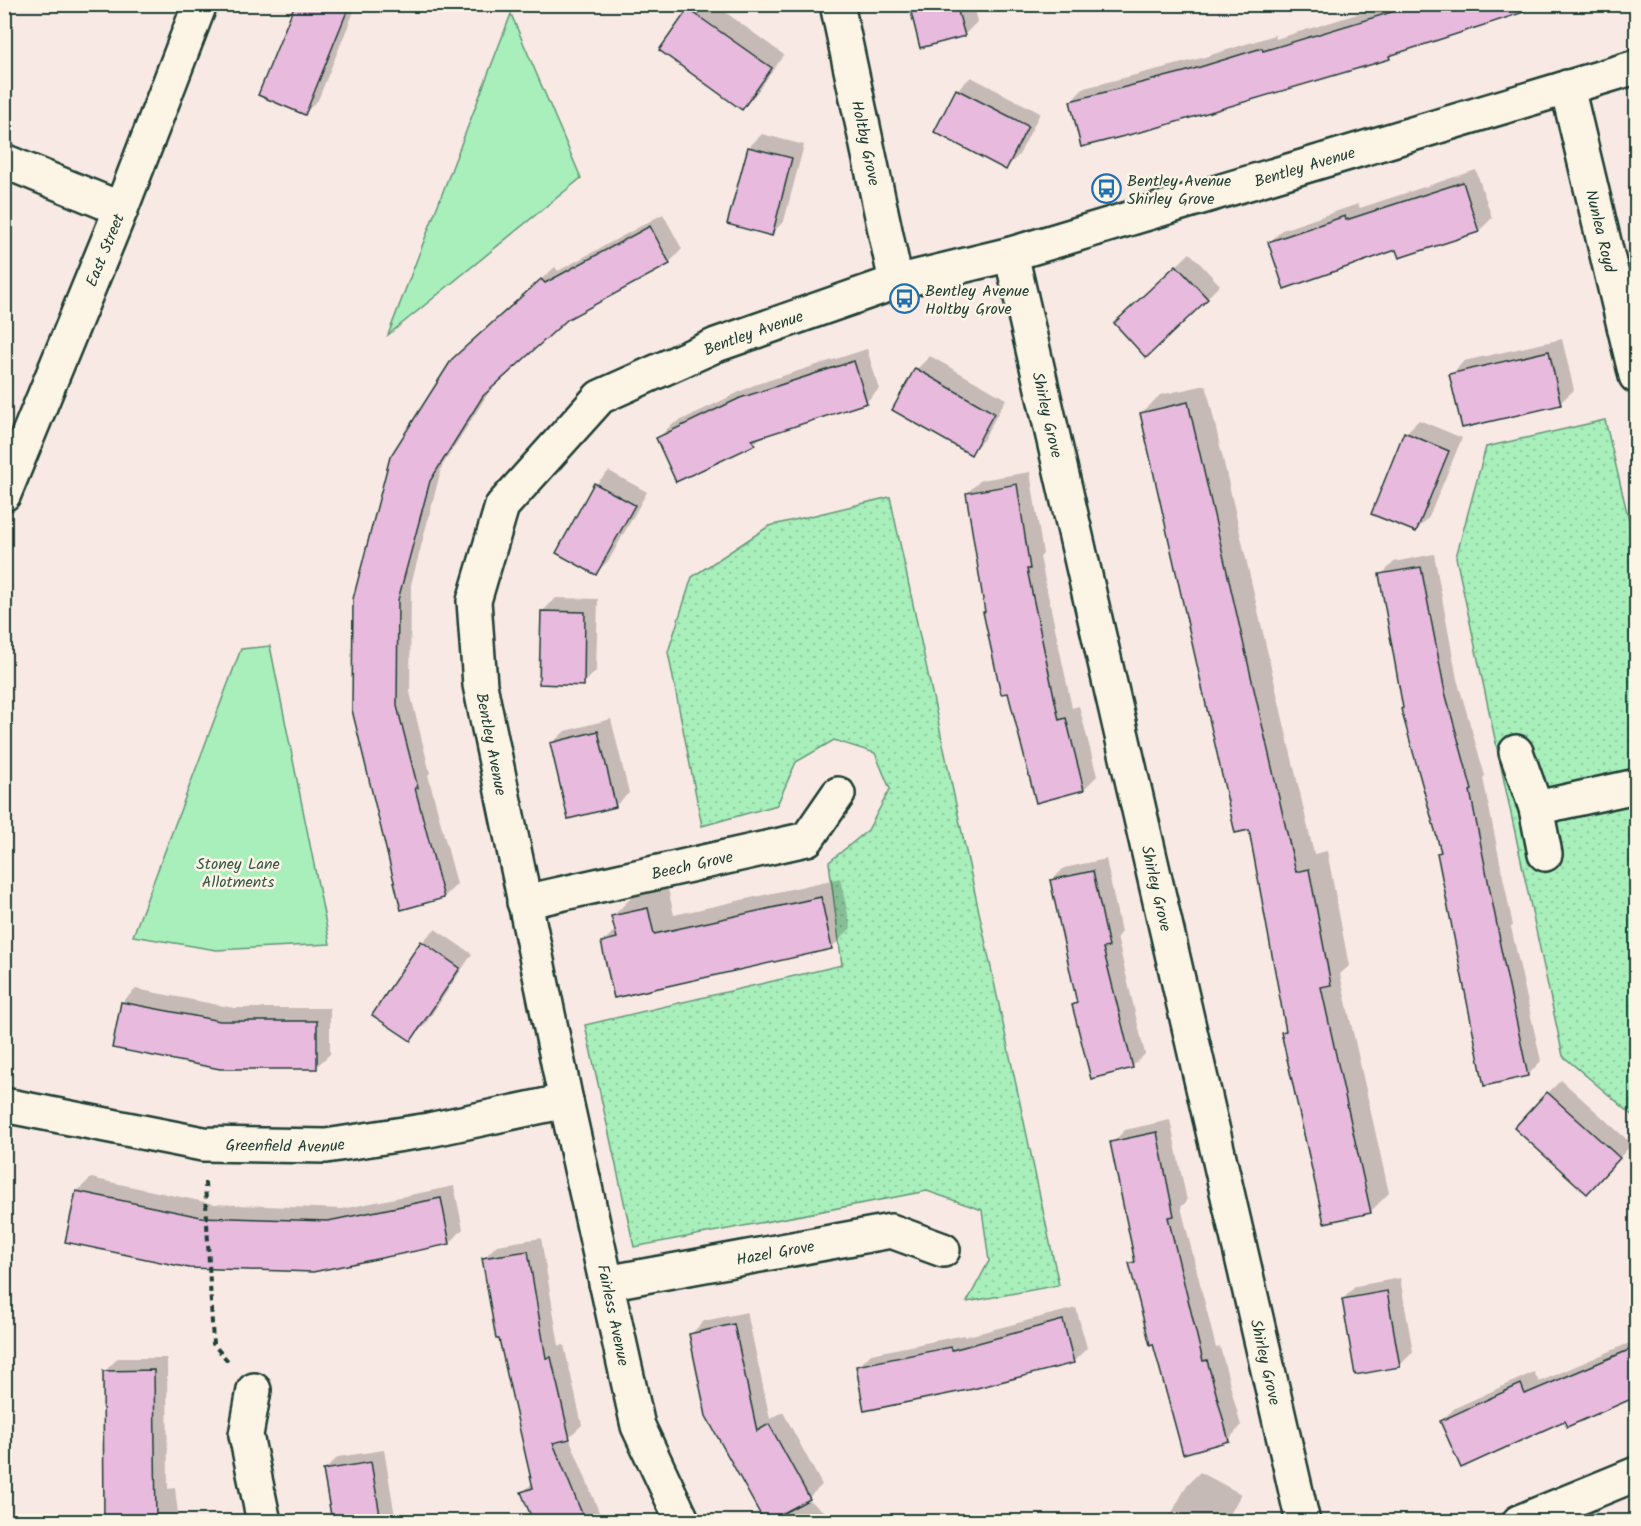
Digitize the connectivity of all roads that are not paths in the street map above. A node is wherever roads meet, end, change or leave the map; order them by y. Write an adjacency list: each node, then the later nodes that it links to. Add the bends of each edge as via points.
1 (200, 4): 6 (street, East Street)
2 (837, 4): 8 (street, Holtby Grove)
3 (1636, 66): 4 (street, Bentley Avenue)
4 (1567, 87): 7 (street, Bentley Avenue); 9 (street, Nunlea Royd)
5 (4, 161): 6 (street)
6 (122, 209): 10 (street, East Street)
7 (1011, 254): 8 (street, Bentley Avenue); 25 (street, Shirley Grove)
8 (896, 282): 16 (street, Bentley Avenue, via 716,345 600,397 502,506 474,601 480,685)
9 (1636, 376)
10 (4, 494)
11 (1516, 752): 14 (street)
12 (1636, 786): 14 (street)
13 (838, 794): 16 (street, Beech Grove, via 807,839)
14 (1536, 808): 15 (street)
15 (1545, 854)
16 (524, 902): 17 (street, Bentley Avenue)
17 (566, 1101): 18 (street, Greenfield Avenue, via 429,1130 326,1146 203,1144); 20 (street, Fairless Avenue)
18 (4, 1105)
19 (943, 1250): 20 (street, Hazel Grove, via 891,1231)
20 (606, 1283): 24 (street, Fairless Avenue, via 638,1425)
21 (254, 1390): 23 (street, via 246,1435)
22 (1636, 1474): 26 (street)
23 (264, 1521)
24 (683, 1521)
25 (1304, 1521)
26 (1519, 1521)

